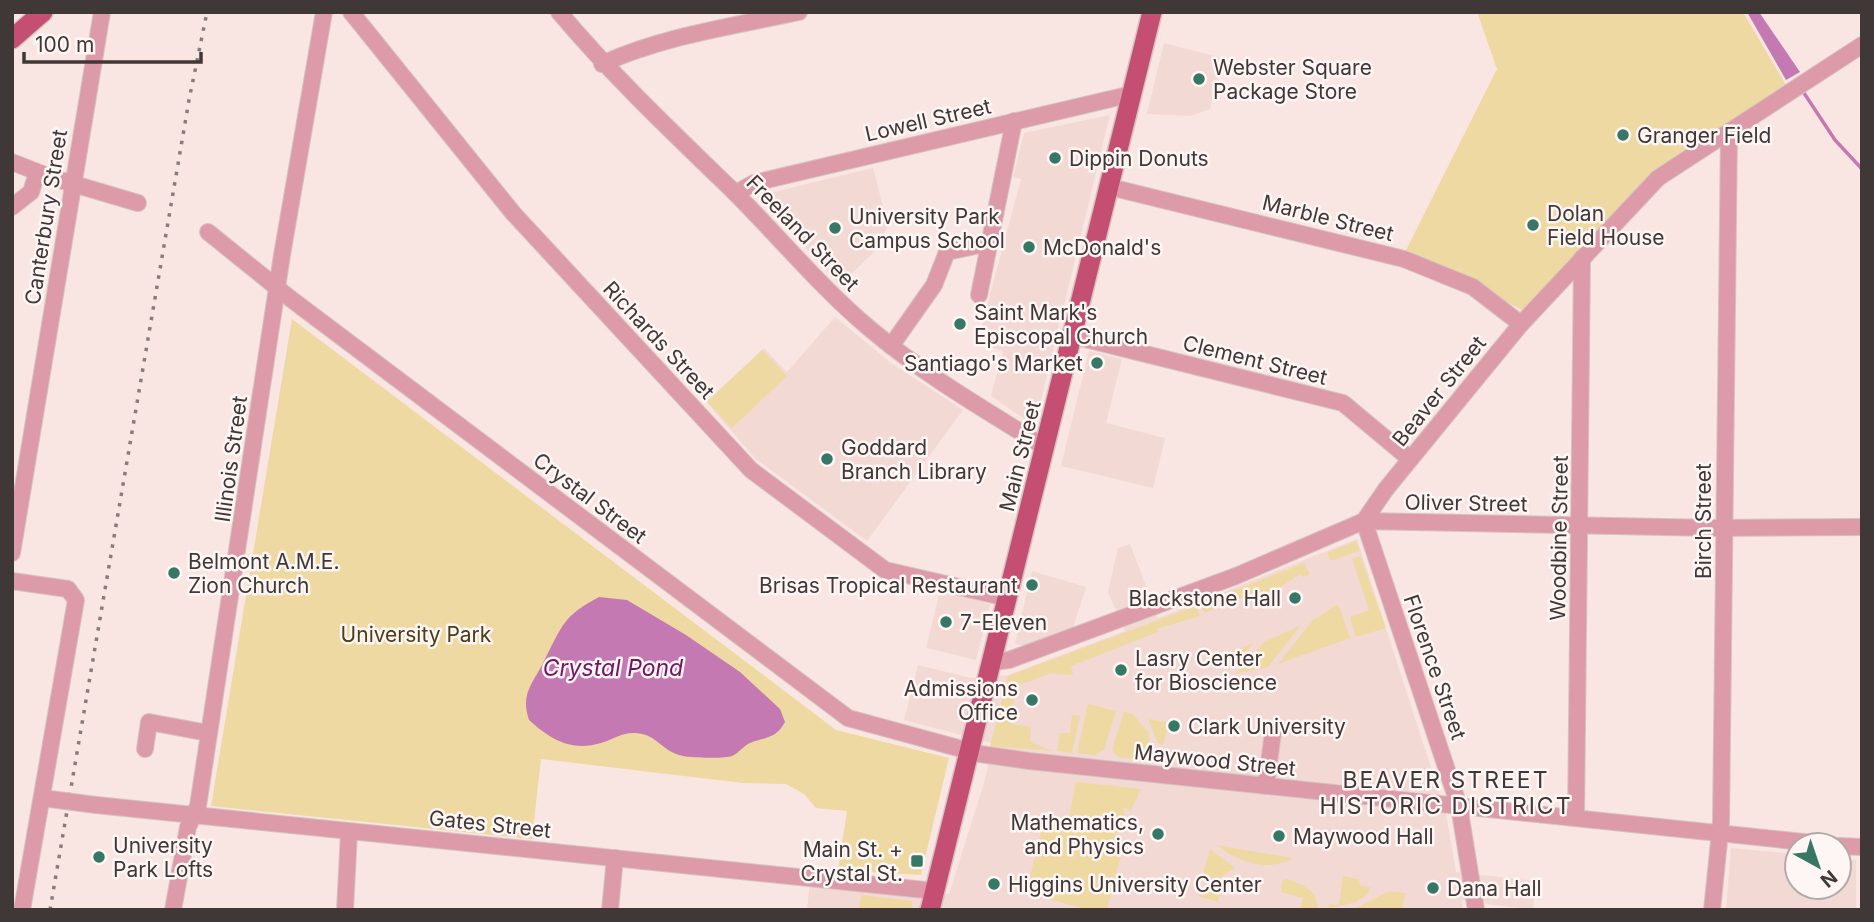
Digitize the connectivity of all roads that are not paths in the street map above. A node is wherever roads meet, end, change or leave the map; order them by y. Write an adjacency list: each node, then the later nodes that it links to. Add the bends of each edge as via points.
1 (43, 12): 8 (main road)
2 (102, 12): 16 (street, Canterbury Street)
3 (324, 12): 24 (street, Illinois Street)
4 (351, 12): 37 (street, Richards Street, via 513,213 751,470 885,570)
5 (559, 12): 10 (street, Freeland Street)
6 (799, 12): 10 (street, via 634,51)
7 (1152, 12): 11 (main road, Main Street)
8 (12, 38)
9 (1862, 45): 13 (street, Beaver Street)
10 (603, 64): 18 (street, Freeland Street)
11 (1132, 94): 12 (street, Lowell Street); 17 (main road, Main Street)
12 (1014, 121): 18 (street, Lowell Street, via 754,183); 22 (street)
13 (1729, 132): 23 (street, Beaver Street, via 1658,178); 33 (street, Birch Street)
14 (12, 162): 15 (street)
15 (37, 173): 16 (street); 20 (street, via 30,192)
16 (73, 184): 19 (street); 35 (street, Canterbury Street)
17 (1110, 187): 26 (street, Marble Street, via 1404,258 1473,287); 27 (main road, Main Street)
18 (736, 193): 28 (street, Freeland Street, via 822,286)
19 (138, 203)
20 (12, 207)
21 (208, 232): 24 (street, Crystal Street)
22 (989, 243): 25 (street); 28 (street, via 947,252 934,285)
23 (1582, 258): 26 (street, Beaver Street); 32 (street, Woodbine Street)
24 (278, 289): 40 (street, Illinois Street); 42 (street, Crystal Street, via 848,718)
25 (979, 295)
26 (1521, 324): 30 (street, Beaver Street)
27 (1073, 336): 29 (main road, Main Street); 30 (street, Clement Street, via 1343,404)
28 (891, 346): 29 (street, Freeland Street)
29 (1045, 447): 37 (main road, Main Street)
30 (1410, 459): 31 (street, Beaver Street)
31 (1364, 521): 32 (street, Oliver Street); 38 (street, via 1236,576 1009,660); 45 (street, Florence Street)
32 (1580, 525): 33 (street, Oliver Street); 47 (street, Woodbine Street)
33 (1725, 527): 34 (street, Oliver Street); 49 (street, Birch Street)
34 (1862, 527)
35 (12, 553)
36 (12, 582): 44 (street, via 68,589 76,600)
37 (1007, 598): 38 (main road, Main Street)
38 (992, 662): 42 (main road, Main Street)
39 (1273, 732): 43 (street)
40 (208, 733): 41 (street, via 149,722); 46 (street, Illinois Street)
41 (145, 748)
42 (970, 752): 43 (street, Maywood Street); 52 (main road, Main Street)
43 (1266, 786): 45 (street, Maywood Street)
44 (46, 799): 46 (street, Gates Street, bridge); 53 (street)
45 (1459, 806): 47 (street, Maywood Street); 57 (street, Florence Street)
46 (193, 816): 48 (street, Gates Street); 54 (street, Illinois Street)
47 (1576, 818): 49 (street, Maywood Street)
48 (349, 832): 51 (street, Gates Street); 55 (street)
49 (1720, 834): 50 (street, Maywood Street); 58 (street, Birch Street)
50 (1783, 840)
51 (615, 858): 52 (street, Gates Street); 56 (street)
52 (932, 901)
53 (22, 910)
54 (173, 910)
55 (345, 910)
56 (610, 910)
57 (1476, 910)
58 (1712, 910)

